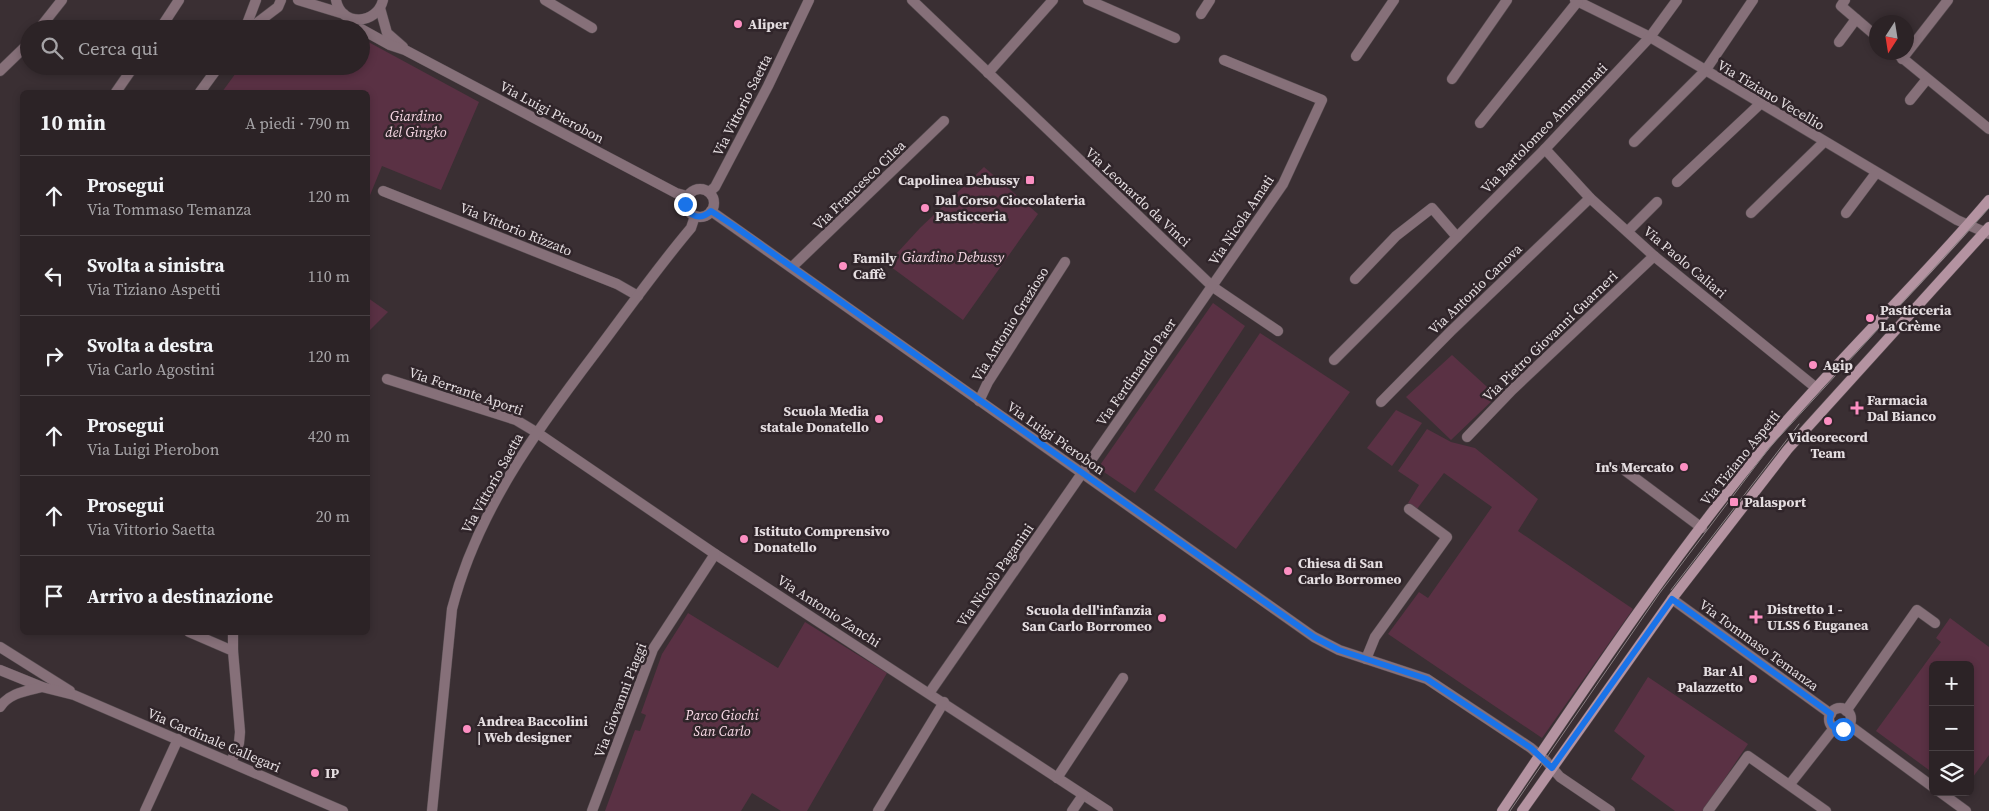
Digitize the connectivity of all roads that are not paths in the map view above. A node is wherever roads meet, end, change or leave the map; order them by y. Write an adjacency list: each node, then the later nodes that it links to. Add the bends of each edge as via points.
1 (62, 0): 24 (street)
2 (179, 0): 25 (street)
3 (256, 0): 26 (street)
4 (281, 0): 27 (street, via 278,8)
5 (298, 0): 22 (street)
6 (336, 0): 22 (street)
7 (545, 0): 29 (street)
8 (809, 0): 61 (street, Via Vittorio Saetta, via 741,140)
9 (912, 0): 43 (street, Via Leonardo da Vinci)
10 (1053, 0): 43 (street)
11 (1088, 0): 33 (street)
12 (1210, 0): 21 (street)
13 (1394, 0): 38 (street)
14 (1507, 0): 47 (street)
15 (1677, 0): 32 (street, Via Bartolomeo Ammannati)
16 (1753, 0): 42 (street)
17 (1948, 0): 34 (street)
18 (1577, 1): 32 (street, Via Tiziano Vecellio); 53 (street)
19 (383, 3): 22 (street, via 373,16 364,20); 36 (street, Via Luigi Pierobon, via 386,33)
20 (1843, 3): 23 (street)
21 (1201, 14)
22 (346, 16): 28 (street, Via Luigi Pierobon)
23 (1856, 19): 30 (street); 35 (street)
24 (46, 20)
25 (166, 20)
26 (248, 20)
27 (261, 20)
28 (351, 20)
29 (592, 28)
30 (1869, 30)
31 (370, 34): 36 (street, Via Luigi Pierobon)
32 (1650, 37): 42 (street, Via Tiziano Vecellio); 57 (street, Via Bartolomeo Ammannati)
33 (1175, 38)
34 (1914, 38)
35 (1839, 42)
36 (405, 50): 62 (street, Via Luigi Pierobon)
37 (20, 52): 41 (street)
38 (1356, 56)
39 (1224, 60): 77 (street, Via Nicola Amati, via 1322,100 1283,184)
40 (1903, 60): 46 (street)
41 (0, 71)
42 (1704, 71): 51 (street, Via Tiziano Vecellio); 55 (street, Via Tiziano Vecellio)
43 (988, 73): 77 (street, Via Leonardo da Vinci)
44 (128, 75): 48 (street)
45 (212, 75): 49 (street)
46 (1927, 79): 50 (street); 54 (street)
47 (1452, 80)
48 (117, 90)
49 (201, 90)
50 (1910, 100)
51 (1760, 104): 56 (street, Via Tiziano Vecellio); 59 (street)
52 (944, 122): 75 (street, Via Francesco Cilea)
53 (1480, 123)
54 (1989, 129)
55 (1634, 142)
56 (1824, 142): 58 (street, Via Tiziano Vecellio); 67 (street, Via Tiziano Vecellio)
57 (1545, 150): 63 (street, Via Paolo Caliari); 72 (street, Via Bartolomeo Ammannati)
58 (1876, 173): 68 (street); 70 (street, Via Tiziano Vecellio)
59 (1677, 182)
60 (383, 191): 78 (street, Via Vittorio Rizzato, via 617,284)
61 (709, 192): 62 (street, via 702,188 694,189); 66 (street, via 714,202)
62 (687, 196): 69 (street, via 686,208)
63 (1590, 198): 71 (street, Via Paolo Caliari); 84 (street, Via Antonio Canova)
64 (1989, 200): 70 (street, Via Tiziano Aspetti)
65 (1657, 202): 71 (street)
66 (711, 211): 69 (street, via 704,216); 75 (street, Via Luigi Pierobon)
67 (1752, 213)
68 (1846, 213)
69 (695, 216): 78 (street, Via Vittorio Saetta, via 691,228)
70 (1981, 229): 82 (street, Via Tiziano Aspetti); 92 (street, Via Tiziano Aspetti, via 1788,449)
71 (1628, 232): 73 (street, Via Paolo Caliari)
72 (1457, 237): 76 (street, via 1432,208 1396,236); 80 (street, Via Bartolomeo Ammannati)
73 (1654, 256): 82 (street, Via Paolo Caliari); 86 (street, Via Pietro Giovanni Guarneri)
74 (1065, 262): 83 (street, Via Antonio Grazioso)
75 (792, 267): 83 (street, Via Luigi Pierobon)
76 (1356, 279)
77 (1213, 287): 79 (street, Via Leonardo da Vinci); 88 (street, Via Ferdinando Paer)
78 (638, 296): 85 (street, Via Vittorio Saetta)
79 (1278, 331)
80 (1334, 360)
81 (387, 380): 85 (street, Via Ferrante Aporti, via 516,420)
82 (1815, 387): 90 (street, Via Tiziano Aspetti)
83 (979, 401): 88 (street, Via Luigi Pierobon)
84 (1381, 402)
85 (536, 432): 91 (street, Via Antonio Zanchi); 120 (street, Via Vittorio Saetta, via 508,476 478,534 458,583 447,639)
86 (1467, 437)
87 (1623, 469): 90 (street)
88 (1082, 473): 98 (street, Via Luigi Pierobon, via 1314,637); 102 (street, Via Nicolò Paganini)
89 (1409, 509): 98 (street, via 1448,537 1375,637)
90 (1702, 528): 111 (street, Via Tiziano Aspetti, via 1660,584)
91 (715, 554): 102 (street, Via Antonio Zanchi); 121 (street, Via Giovanni Piaggi, via 652,649)
92 (1672, 599): 107 (street, Via Tommaso Temanza); 111 (street, Via Tiziano Aspetti)
93 (1935, 623): 106 (street, via 1917,610)
94 (196, 635): 97 (street)
95 (233, 635): 97 (street)
96 (0, 647): 103 (street, Via Cardinale Callegari)
97 (233, 651): 112 (street, via 240,732)
98 (1366, 660): 111 (street, Via Luigi Pierobon, via 1427,679)
99 (0, 670): 101 (street, Via Cardinale Callegari)
100 (1123, 678): 113 (street)
101 (42, 687): 103 (street, Via Cardinale Callegari); 105 (street, Via Cardinale Callegari, via 19,693)
102 (930, 692): 104 (street, Via Antonio Zanchi)
103 (74, 695): 110 (street, Via Cardinale Callegari)
104 (944, 702): 113 (street, Via Antonio Zanchi); 122 (street)
105 (0, 707)
106 (1846, 710): 107 (street, via 1840,708); 108 (street, via 1850,716)
107 (1831, 714): 109 (street, via 1829,720)
108 (1849, 726): 109 (street); 115 (street)
109 (1834, 728): 114 (street)
110 (178, 739): 112 (street, Via Cardinale Callegari); 118 (street)
111 (1546, 761): 125 (street); 126 (street); 127 (street, Via Luigi Pierobon, via 1560,777)
112 (231, 762): 119 (street, Via Cardinale Callegari)
113 (1057, 778): 116 (street, Via Antonio Zanchi)
114 (1790, 784): 128 (street, via 1748,756); 129 (street)
115 (1929, 784)
116 (1083, 795): 123 (street); 124 (street, Via Antonio Zanchi)
117 (1945, 796): 130 (street)
118 (145, 811)
119 (343, 811)
120 (432, 811)
121 (592, 811)
122 (878, 811)
123 (1072, 811)
124 (1108, 811)
125 (1502, 811)
126 (1522, 811)
127 (1610, 811)
128 (1708, 811)
129 (1826, 811)
130 (1966, 811)

